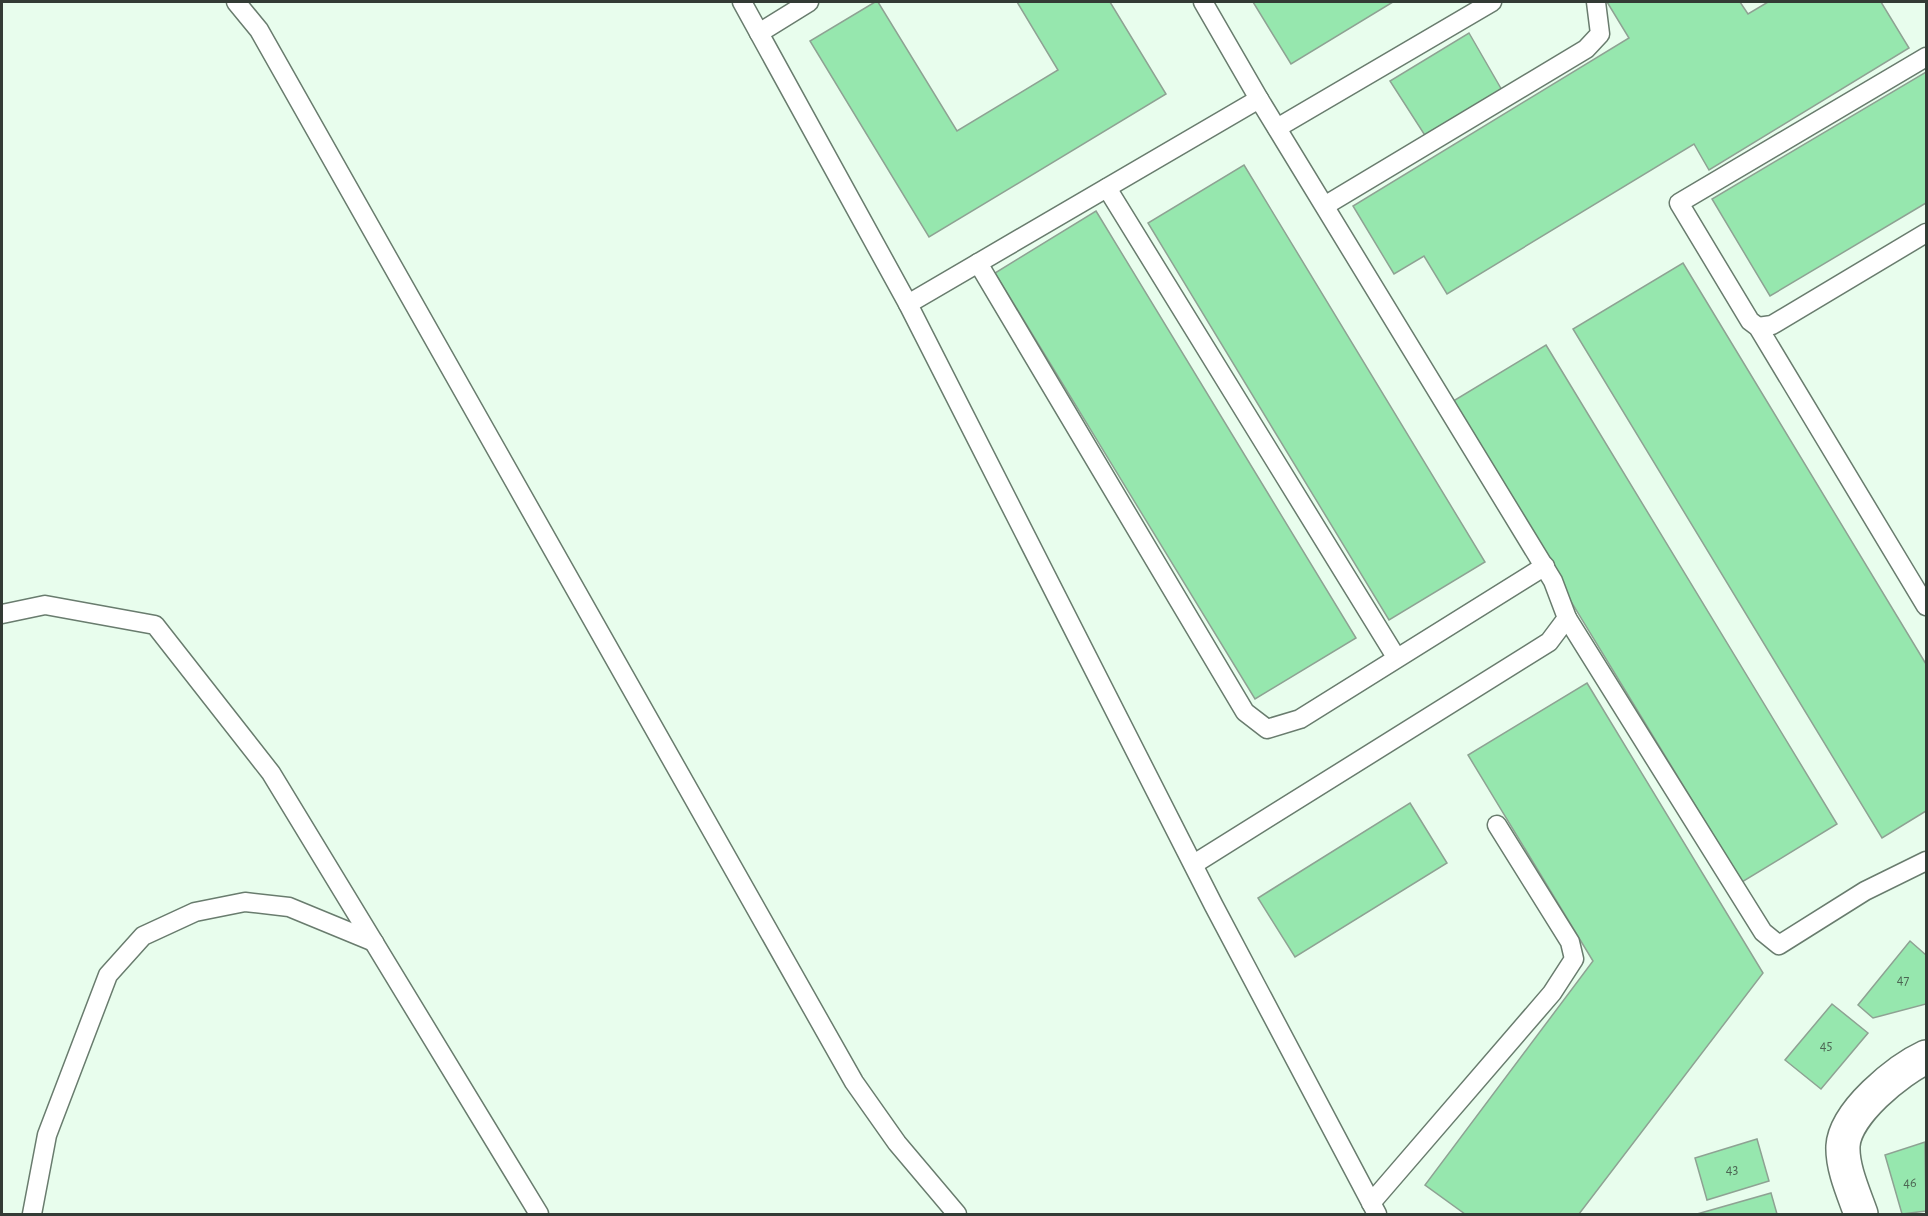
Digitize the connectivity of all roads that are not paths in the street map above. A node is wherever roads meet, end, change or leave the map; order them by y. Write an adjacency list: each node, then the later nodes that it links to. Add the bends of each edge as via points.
1 (236, 2): 30 (lane, via 259,30 854,1082 897,1143)
2 (742, 2): 7 (lane)
3 (810, 2): 7 (lane)
4 (1203, 2): 9 (lane)
5 (1492, 2): 10 (lane)
6 (1596, 2): 12 (lane, via 1600,34 1586,49)
7 (759, 33): 15 (lane)
8 (1926, 57): 16 (lane, via 1679,203 1750,321)
9 (1259, 99): 10 (lane); 11 (lane)
10 (1277, 128): 12 (lane)
11 (1107, 188): 14 (lane); 21 (lane)
12 (1326, 205): 17 (lane)
13 (1926, 233): 16 (lane, via 1772,325)
14 (978, 263): 15 (lane); 21 (lane, via 1245,712 1267,729 1300,718)
15 (908, 304): 24 (lane)
16 (1758, 327): 18 (lane)
17 (1545, 566): 20 (lane); 21 (lane)
18 (1926, 606)
19 (2, 614): 25 (lane, via 45,605 155,625 271,773)
20 (1567, 618): 23 (lane, via 1762,932 1779,945 1865,891); 24 (lane, via 1549,642)
21 (1396, 657)
22 (1497, 825): 27 (lane, via 1570,942 1574,959 1552,993)
23 (1926, 861)
24 (1194, 864): 27 (lane)
25 (374, 942): 28 (lane, via 289,907 245,902 195,912 143,936 108,975 47,1135); 29 (lane)
26 (1926, 1057): 31 (street, via 1896,1074 1848,1125 1843,1147)
27 (1374, 1209)
28 (32, 1215)
29 (538, 1215)
30 (957, 1215)
31 (1861, 1215)

